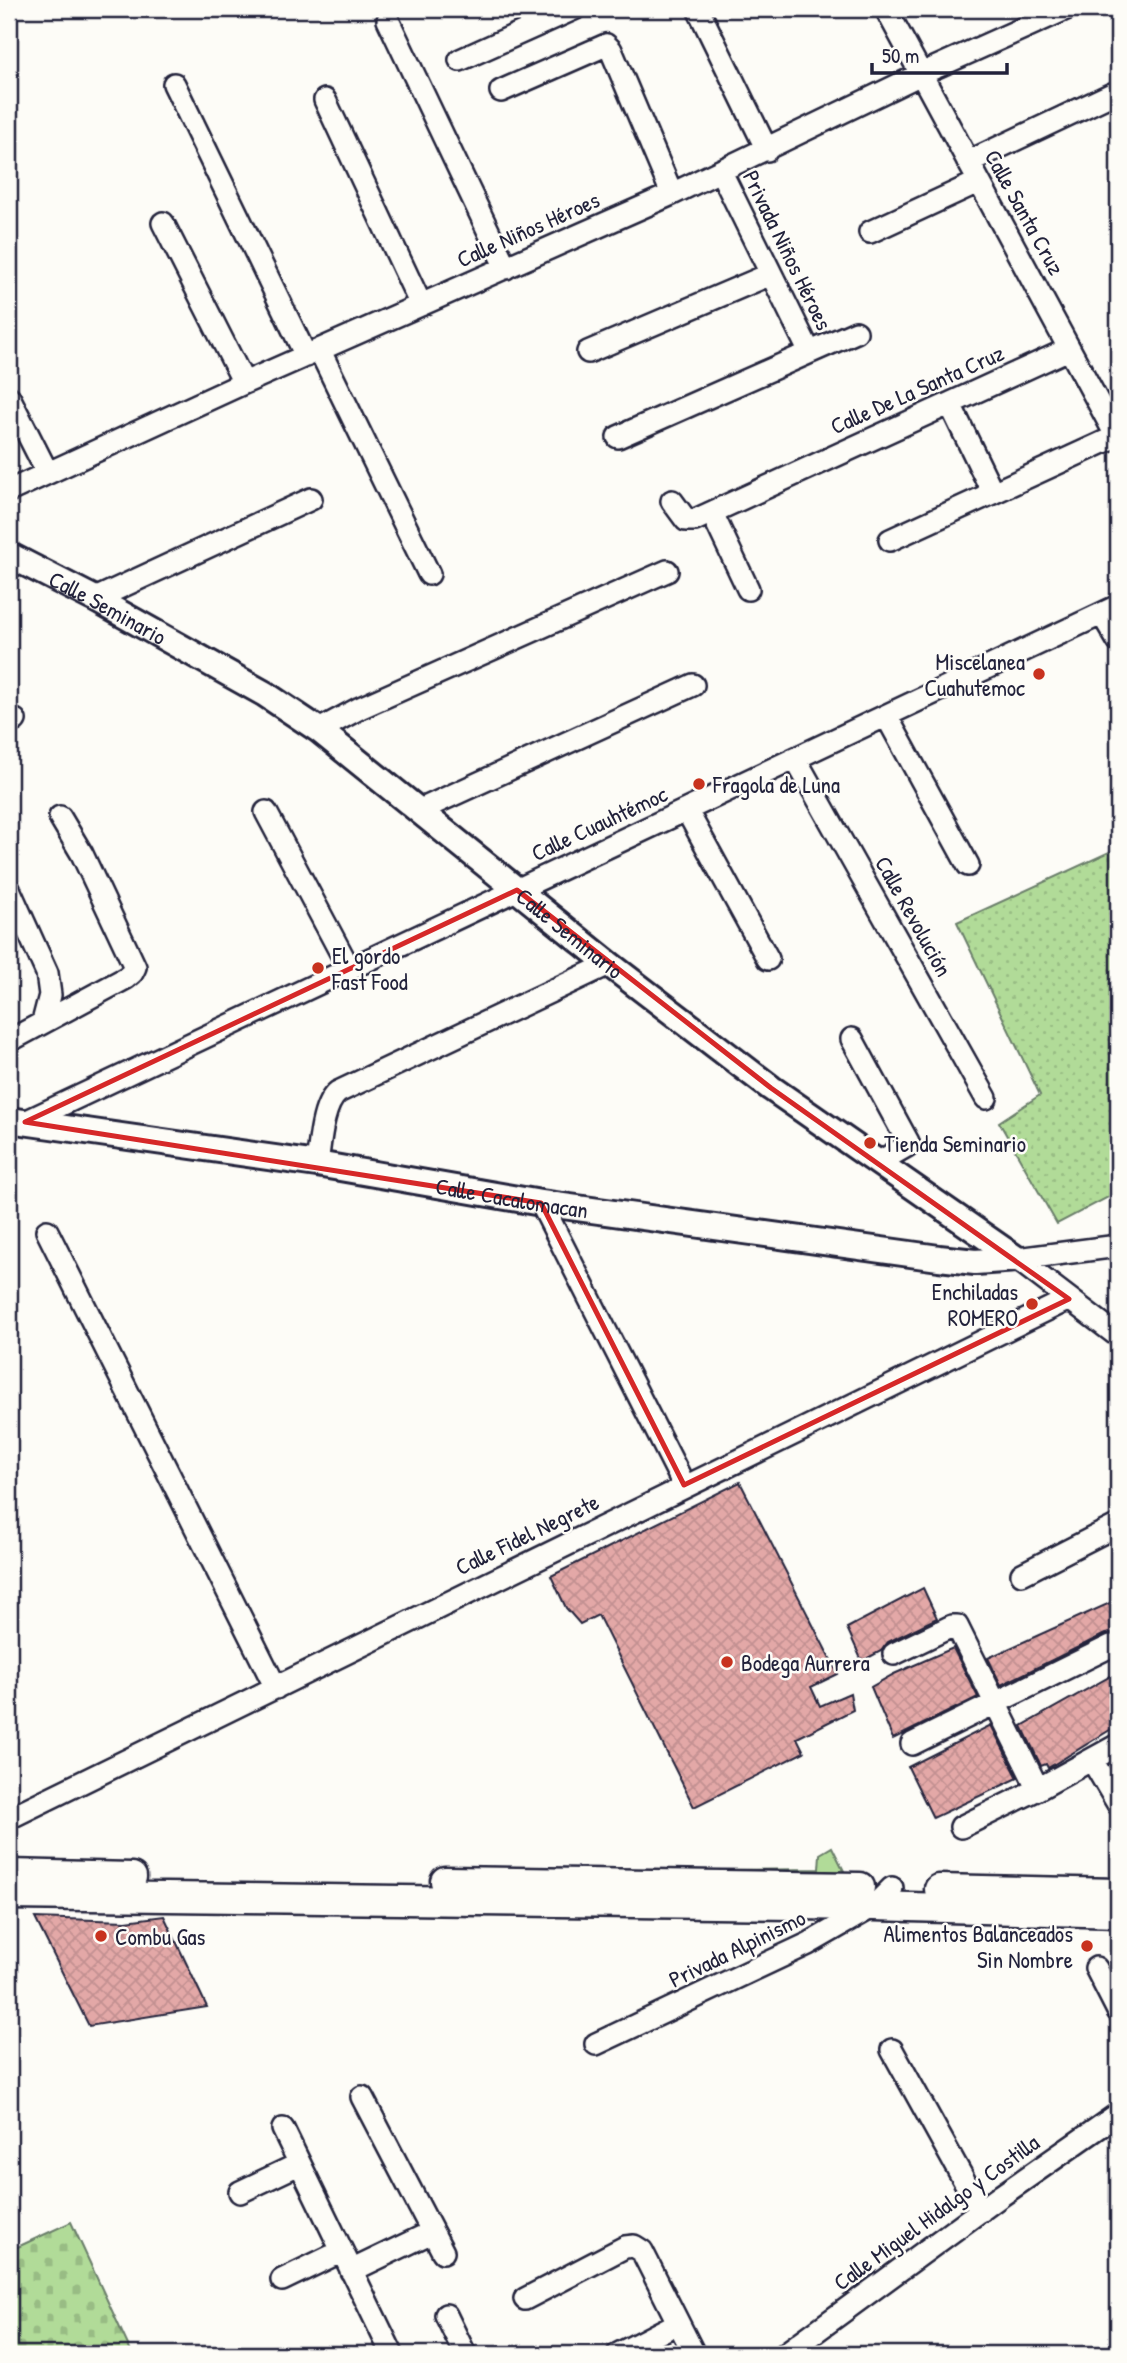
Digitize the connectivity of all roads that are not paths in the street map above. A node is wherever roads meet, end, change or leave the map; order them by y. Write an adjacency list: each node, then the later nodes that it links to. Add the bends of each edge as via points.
1 (574, 9): 6 (street)
2 (698, 9): 12 (street)
3 (886, 9): 7 (street, Calle Santa Cruz)
4 (1066, 9): 7 (street, Calle Niños Héroes)
5 (388, 20): 19 (street)
6 (460, 60)
7 (921, 75): 12 (street, Calle Niños Héroes); 13 (street, Calle Santa Cruz)
8 (174, 84): 26 (street)
9 (501, 91): 16 (street, via 606,45)
10 (1112, 94): 13 (street)
11 (325, 100): 21 (street)
12 (767, 150): 14 (street, Calle Niños Héroes)
13 (968, 162): 15 (street, Calle Santa Cruz)
14 (721, 172): 16 (street, Calle Niños Héroes); 20 (street, Privada Niños Héroes)
15 (978, 182): 18 (street); 23 (street, Calle Santa Cruz)
16 (673, 194): 19 (street, Calle Niños Héroes)
17 (163, 223): 27 (street)
18 (870, 232)
19 (506, 268): 21 (street, Calle Niños Héroes)
20 (771, 274): 24 (street, Privada Niños Héroes); 25 (street)
21 (421, 305): 26 (street, Calle Niños Héroes)
22 (856, 332): 24 (street)
23 (1069, 349): 29 (street, Calle De La Santa Cruz); 31 (street, Calle Santa Cruz)
24 (809, 351): 30 (street)
25 (587, 352)
26 (313, 353): 27 (street, Calle Niños Héroes); 41 (street)
27 (244, 383): 32 (street, Calle Niños Héroes)
28 (9, 397): 32 (street)
29 (950, 404): 34 (street); 37 (street, Calle De La Santa Cruz)
30 (618, 437)
31 (1117, 438): 34 (street)
32 (47, 472): 33 (street, Calle Niños Héroes)
33 (9, 491)
34 (993, 493): 38 (street)
35 (311, 499): 43 (street)
36 (672, 501): 37 (street, via 688,522)
37 (712, 513): 42 (street)
38 (890, 540)
39 (9, 555): 43 (street, Calle Seminario)
40 (667, 571): 48 (street)
41 (429, 574)
42 (748, 589)
43 (95, 599): 48 (street, Calle Seminario, via 265,694)
44 (1110, 610): 45 (street); 47 (street, Calle Cuauhtémoc)
45 (1118, 641)
46 (693, 685): 50 (street)
47 (887, 717): 49 (street, Calle Cuauhtémoc); 54 (street)
48 (319, 730): 50 (street, Calle Seminario)
49 (796, 760): 51 (street, Calle Cuauhtémoc); 63 (street, Calle Revolución)
50 (420, 810): 56 (street, Calle Seminario)
51 (687, 811): 56 (street, Calle Cuauhtémoc); 57 (street)
52 (266, 813): 59 (street)
53 (60, 817): 60 (street, via 135,967 126,978)
54 (968, 865)
55 (9, 889): 60 (street, via 47,973 50,995)
56 (517, 890): 58 (street, Calle Seminario); 59 (street, Calle Cuauhtémoc)
57 (768, 959)
58 (609, 964): 65 (street, Calle Seminario, via 771,1088); 66 (street, via 332,1096)
59 (350, 970): 64 (street, Calle Cuauhtémoc)
60 (43, 1022): 62 (street)
61 (852, 1039): 65 (street, via 908,1142)
62 (9, 1041)
63 (986, 1098)
64 (17, 1121): 66 (street, Calle Cacalomacan)
65 (879, 1162): 70 (street, Calle Seminario)
66 (317, 1164): 67 (street, Calle Cacalomacan)
67 (541, 1203): 70 (street, Calle Cacalomacan, via 939,1258 975,1262); 73 (street)
68 (47, 1231): 78 (street)
69 (1118, 1246): 70 (street)
70 (1017, 1259): 71 (street, Calle Seminario)
71 (1069, 1299): 72 (street, Calle Seminario); 73 (street, Calle Fidel Negrete)
72 (1118, 1336)
73 (684, 1485): 78 (street, Calle Fidel Negrete)
74 (1118, 1525): 75 (street)
75 (1022, 1574)
76 (1111, 1646): 79 (street)
77 (894, 1654): 79 (street, via 956,1625)
78 (275, 1688): 85 (street, Calle Fidel Negrete)
79 (996, 1705): 80 (street); 83 (street)
80 (912, 1744)
81 (1118, 1745): 82 (street)
82 (1092, 1759): 83 (street); 84 (street)
83 (1038, 1789): 86 (street)
84 (1118, 1804)
85 (9, 1818)
86 (961, 1827)
87 (9, 1874): 90 (main road)
88 (1118, 1893): 90 (main road)
89 (9, 1895): 90 (main road)
90 (883, 1897): 91 (main road); 94 (street, Privada Alpinismo, via 808,1944)
91 (1118, 1913)
92 (1096, 1968): 93 (street)
93 (1118, 2011)
94 (596, 2044)
95 (892, 2050): 101 (street)
96 (362, 2097): 102 (street)
97 (1118, 2114): 101 (street, Calle Miguel Hidalgo y Costilla)
98 (283, 2129): 99 (street)
99 (299, 2164): 100 (street); 103 (street)
100 (240, 2192)
101 (981, 2211): 114 (street, Calle Miguel Hidalgo y Costilla)
102 (432, 2232): 104 (street); 105 (street)
103 (342, 2251): 105 (street); 106 (street)
104 (443, 2252)
105 (351, 2271): 110 (street)
106 (282, 2280)
107 (525, 2299): 109 (street, via 634,2246 642,2251)
108 (446, 2315): 111 (street)
109 (678, 2323): 112 (street); 113 (street)
110 (392, 2354)
111 (465, 2354)
112 (618, 2354)
113 (694, 2354)
114 (785, 2354)

